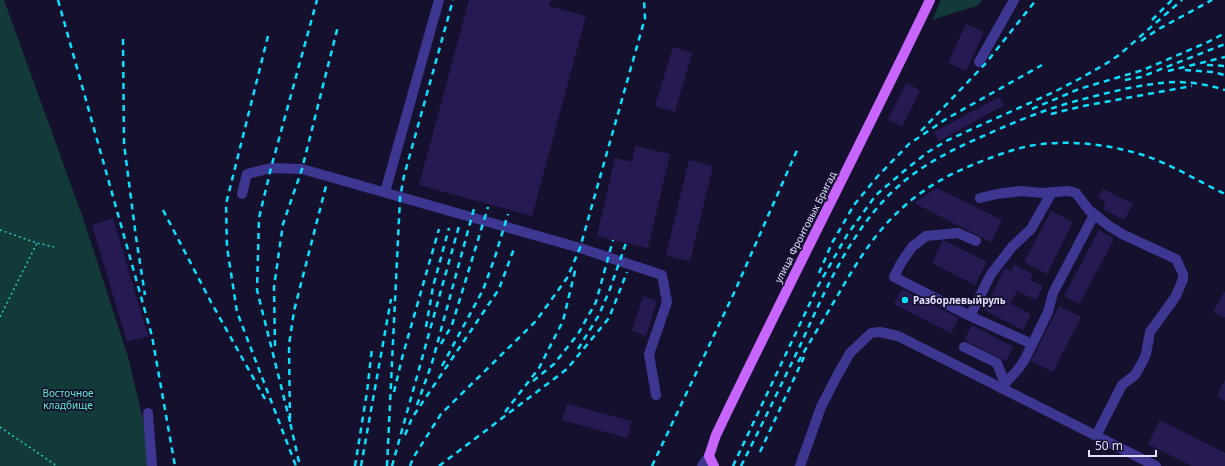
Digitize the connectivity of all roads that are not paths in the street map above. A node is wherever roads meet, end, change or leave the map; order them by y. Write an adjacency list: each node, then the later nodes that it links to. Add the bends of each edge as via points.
1 (439, 0): 5 (street)
2 (930, 0): 18 (main road, улица Фронтовых Бригад, via 781,300 716,435)
3 (1014, 0): 4 (street)
4 (979, 62)
5 (385, 192): 7 (street, via 302,169 271,168 246,174); 15 (street, via 580,248 662,275 667,302 649,354)
6 (1052, 192): 8 (street, via 1021,192); 9 (street, via 1076,193); 11 (street, via 1030,229 991,274)
7 (242, 194)
8 (980, 198)
9 (1094, 215): 12 (street, via 1053,293 1048,312); 17 (street, via 1124,235 1176,259 1183,274 1176,296 1150,332 1142,363 1135,375 1122,386)
10 (976, 241): 11 (street, via 958,233 926,236 912,247 894,277)
11 (970, 316): 12 (street)
12 (1032, 344): 14 (street, via 1019,368)
13 (964, 348): 14 (street, via 997,364)
14 (1003, 386): 17 (street); 22 (street, via 898,336 871,333 850,353 838,374 821,407)
15 (656, 395)
16 (148, 413): 19 (street)
17 (1096, 436): 23 (street)
18 (709, 456): 20 (street); 21 (main road)
19 (152, 466)
20 (702, 466)
21 (714, 466)
22 (800, 466)
23 (1156, 466)

